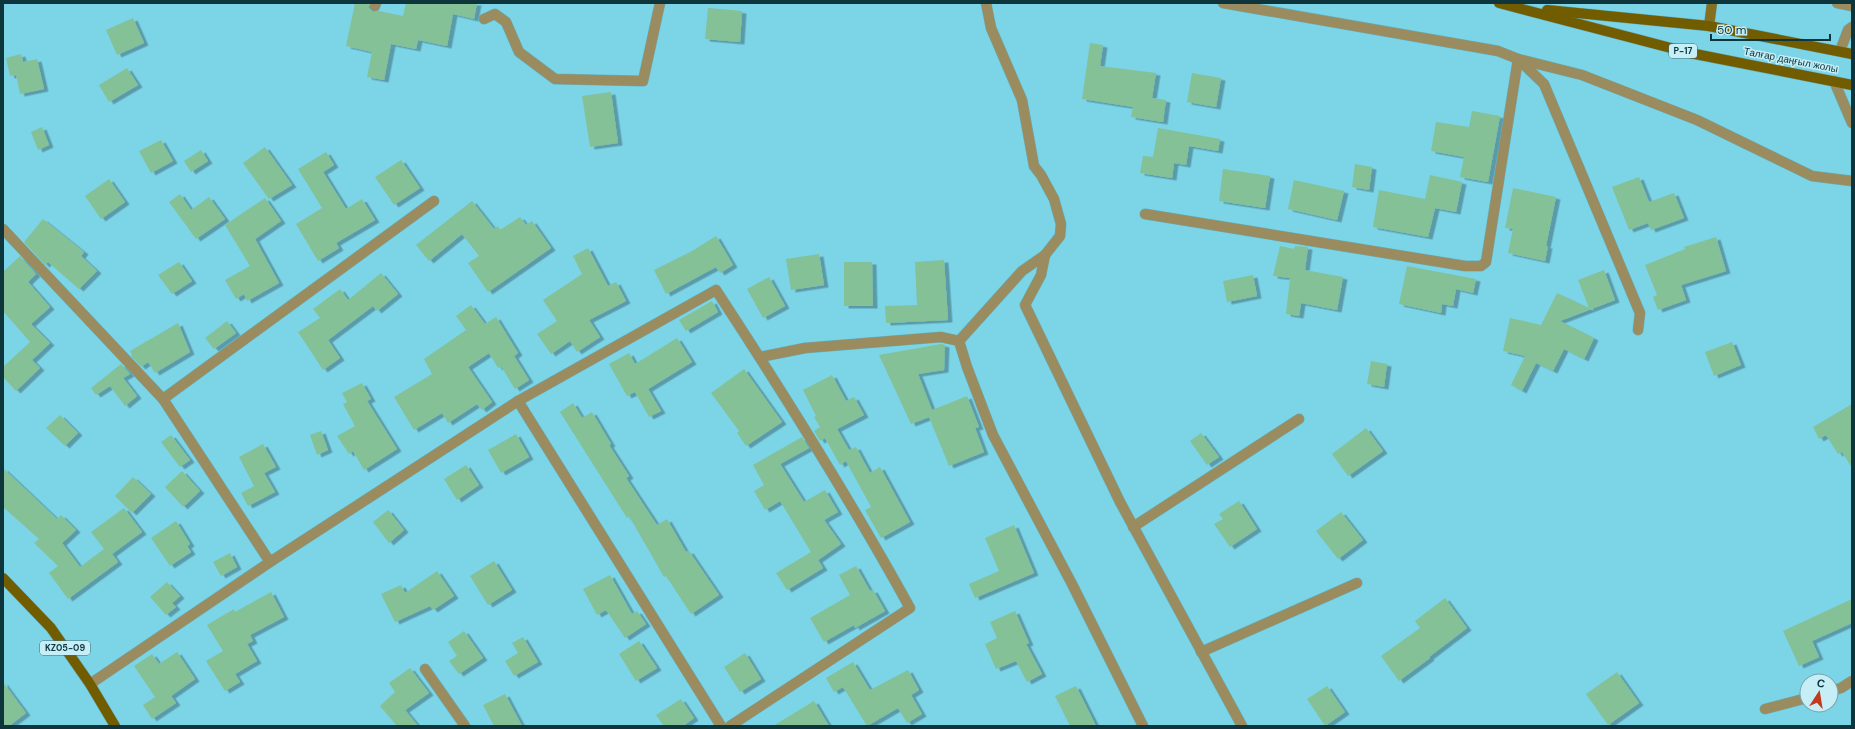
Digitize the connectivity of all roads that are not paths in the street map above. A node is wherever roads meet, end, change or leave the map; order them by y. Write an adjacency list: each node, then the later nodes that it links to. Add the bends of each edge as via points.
1 (660, 3): 9 (street, via 643,81 555,79 519,52 506,22 495,14)
2 (986, 3): 22 (street, via 991,28 1022,100 1034,166 1054,198 1061,224 1060,236)
3 (1222, 3): 14 (street, via 1498,52)
4 (1499, 3): 8 (main road, Талғар даңғыл жолы / P-17)
5 (1712, 3): 10 (street)
6 (1837, 3): 7 (street)
7 (1852, 6)
8 (1516, 7): 10 (main road, Талғар даңғыл жолы / P-17); 15 (main road, Талғар даңғыл жолы / P-17, via 1690,52)
9 (484, 19)
10 (1709, 26): 12 (main road, P-17)
11 (1852, 27): 12 (street, via 1848,30)
12 (1840, 51): 13 (main road, Талғар даңғыл жолы / P-17)
13 (1852, 54)
14 (1518, 59): 18 (street, via 1582,75 1697,120 1812,176); 20 (street, via 1486,262 1481,266 1465,266); 23 (street, via 1544,84 1640,313)
15 (1834, 81): 16 (main road, Талғар даңғыл жолы / P-17); 17 (street)
16 (1852, 84)
17 (1852, 124)
18 (1852, 181)
19 (434, 201): 26 (street)
20 (1145, 214)
21 (3, 229): 26 (street)
22 (1045, 255): 24 (street, via 1022,271); 29 (street, via 1041,275 1025,305)
23 (1638, 330)
24 (959, 341): 25 (street, via 941,337 805,348); 44 (street, via 993,435 1072,584)
25 (760, 357): 27 (street, via 716,290); 43 (street, via 910,608)
26 (163, 399): 30 (street)
27 (518, 401): 30 (street); 42 (street)
28 (1299, 419): 29 (street)
29 (1133, 527): 33 (street)
30 (270, 562): 36 (street)
31 (3, 578): 36 (main road, KZ05-09, via 51,628)
32 (1357, 583): 33 (street)
33 (1201, 652): 45 (street)
34 (425, 669): 41 (street)
35 (1852, 681): 37 (street)
36 (90, 684): 40 (main road, KZ05-09)
37 (1839, 689)
38 (1799, 700): 39 (street)
39 (1765, 709)
40 (115, 726)
41 (465, 726)
42 (722, 726)
43 (730, 726)
44 (1142, 726)
45 (1242, 726)

